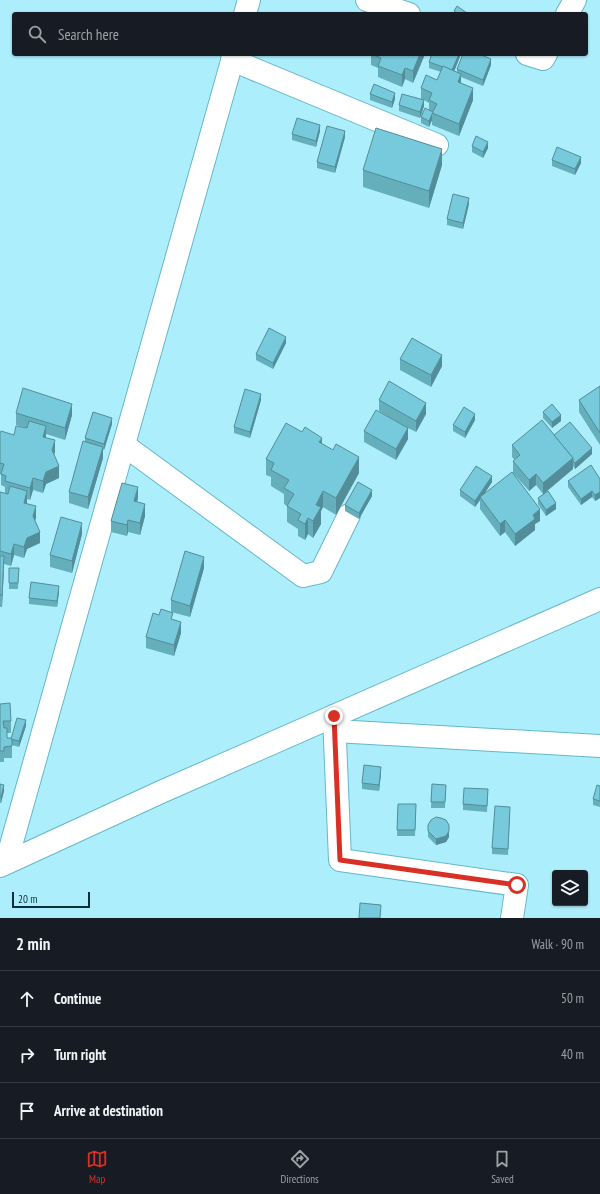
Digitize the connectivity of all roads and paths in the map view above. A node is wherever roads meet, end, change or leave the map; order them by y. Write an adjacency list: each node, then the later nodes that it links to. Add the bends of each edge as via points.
1 (249, 0): 4 (street)
2 (367, 0): 5 (street)
3 (575, 0): 6 (street)
4 (246, 12)
5 (403, 12)
6 (568, 12)
7 (533, 56): 8 (street, via 543,59)
8 (545, 56)
9 (233, 57): 10 (street); 11 (street)
10 (437, 145)
11 (124, 445): 12 (street, via 303,576 321,572); 16 (street)
12 (349, 515)
13 (600, 599): 14 (street)
14 (334, 724): 15 (street); 16 (street); 17 (street, via 340,860 517,885)
15 (600, 746)
16 (3, 864)
17 (512, 918)

